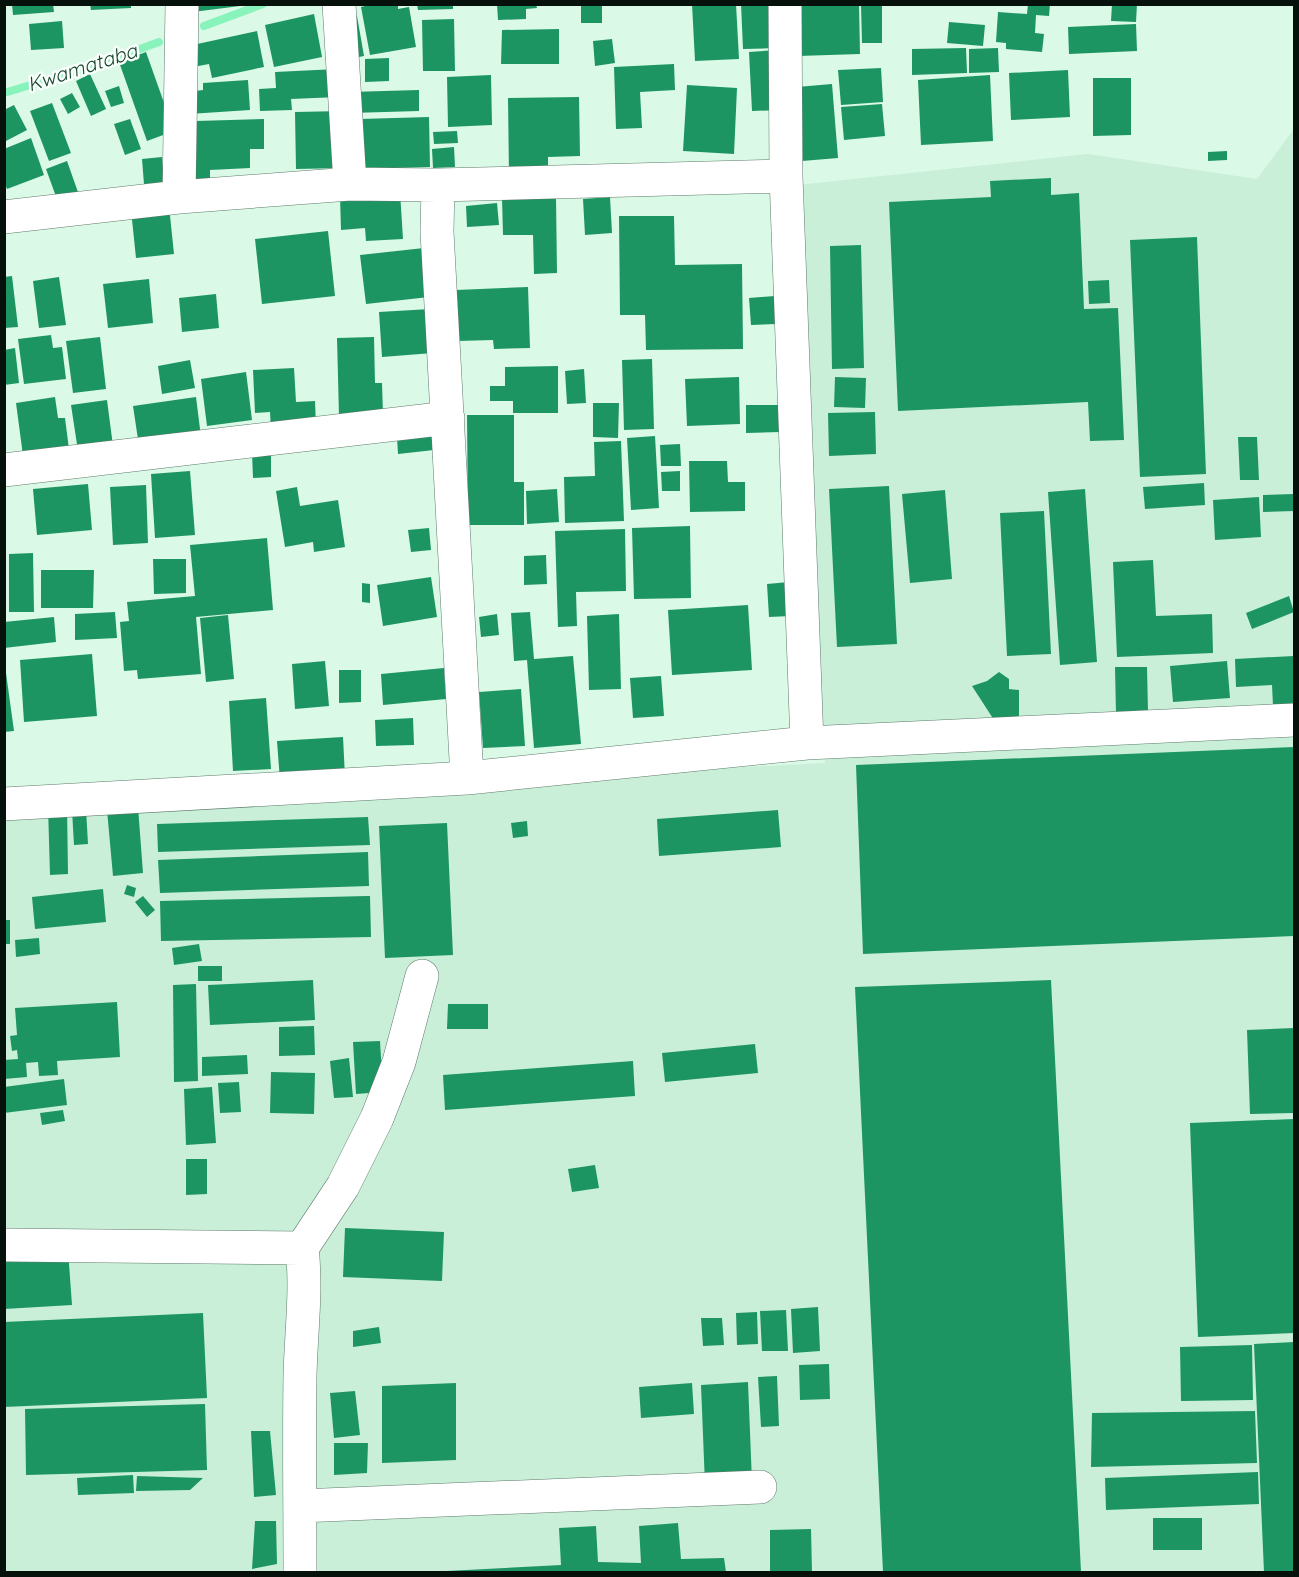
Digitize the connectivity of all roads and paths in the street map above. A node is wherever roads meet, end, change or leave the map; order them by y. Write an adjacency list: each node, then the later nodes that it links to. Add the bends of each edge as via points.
1 (182, 4): 7 (street)
2 (339, 4): 5 (street)
3 (785, 4): 4 (street)
4 (786, 176): 6 (street); 12 (street)
5 (350, 184): 6 (street); 7 (street)
6 (438, 185): 9 (street, via 437,232)
7 (180, 197): 8 (street)
8 (4, 217)
9 (448, 417): 10 (street); 13 (street)
10 (4, 470)
11 (1294, 720): 12 (street)
12 (807, 742): 13 (street)
13 (467, 778): 14 (street)
14 (4, 804)
15 (422, 976): 17 (street, via 399,1062 377,1118 343,1186)
16 (4, 1245): 17 (street)
17 (302, 1248): 19 (street, via 305,1273)
18 (760, 1486): 19 (street)
19 (300, 1506): 20 (street)
20 (300, 1572)

